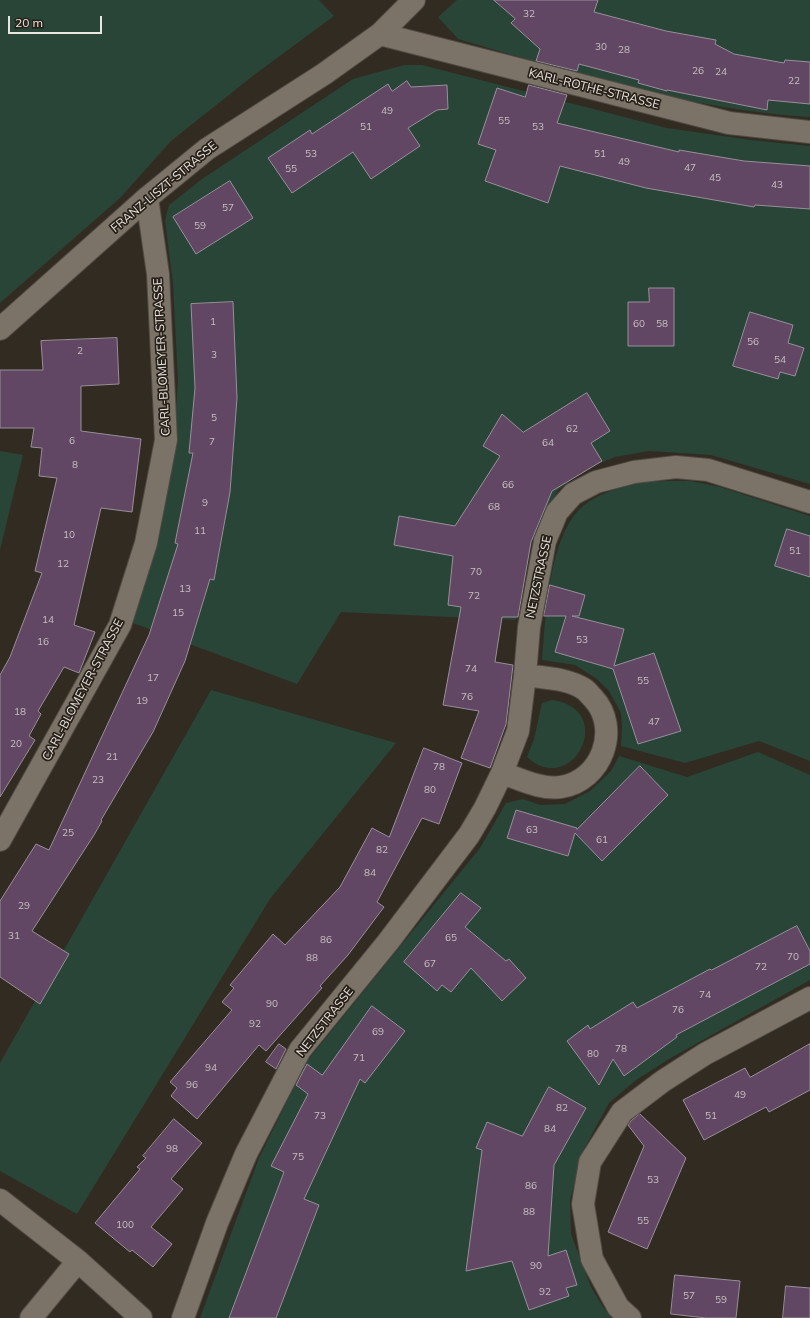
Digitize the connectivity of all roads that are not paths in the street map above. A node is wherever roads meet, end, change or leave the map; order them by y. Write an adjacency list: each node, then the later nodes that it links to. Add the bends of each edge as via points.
1 (414, 0): 2 (street, FRANZ-LISZT-STRASSE)
2 (380, 34): 3 (street, KARL-ROTHE-STRASSE, via 729,124); 4 (street, FRANZ-LISZT-STRASSE, via 324,74 207,149)
3 (810, 132)
4 (147, 198): 5 (street, FRANZ-LISZT-STRASSE); 9 (street, CARL-BLOMEYER-STRASSE, via 158,274 166,440 146,543 120,625)
5 (0, 329)
6 (810, 502): 7 (street, NETZSTRASSE, via 708,470 676,467 634,472 596,482 573,494 557,512 545,541 529,627)
7 (525, 675): 8 (street, NETZSTRASSE, via 518,731); 8 (street, via 569,682 585,690 597,703 605,719 607,737 602,755 593,770 578,782 561,787 543,787)
8 (502, 773): 15 (street, NETZSTRASSE, via 469,835 388,942 300,1050 243,1161 217,1222)
9 (0, 840)
10 (810, 998): 16 (street, via 705,1054 663,1081 622,1112 590,1162 583,1204 592,1259 618,1307)
11 (0, 1200): 12 (street)
12 (78, 1260): 13 (street); 14 (street)
13 (30, 1318)
14 (141, 1318)
15 (183, 1318)
16 (630, 1318)

